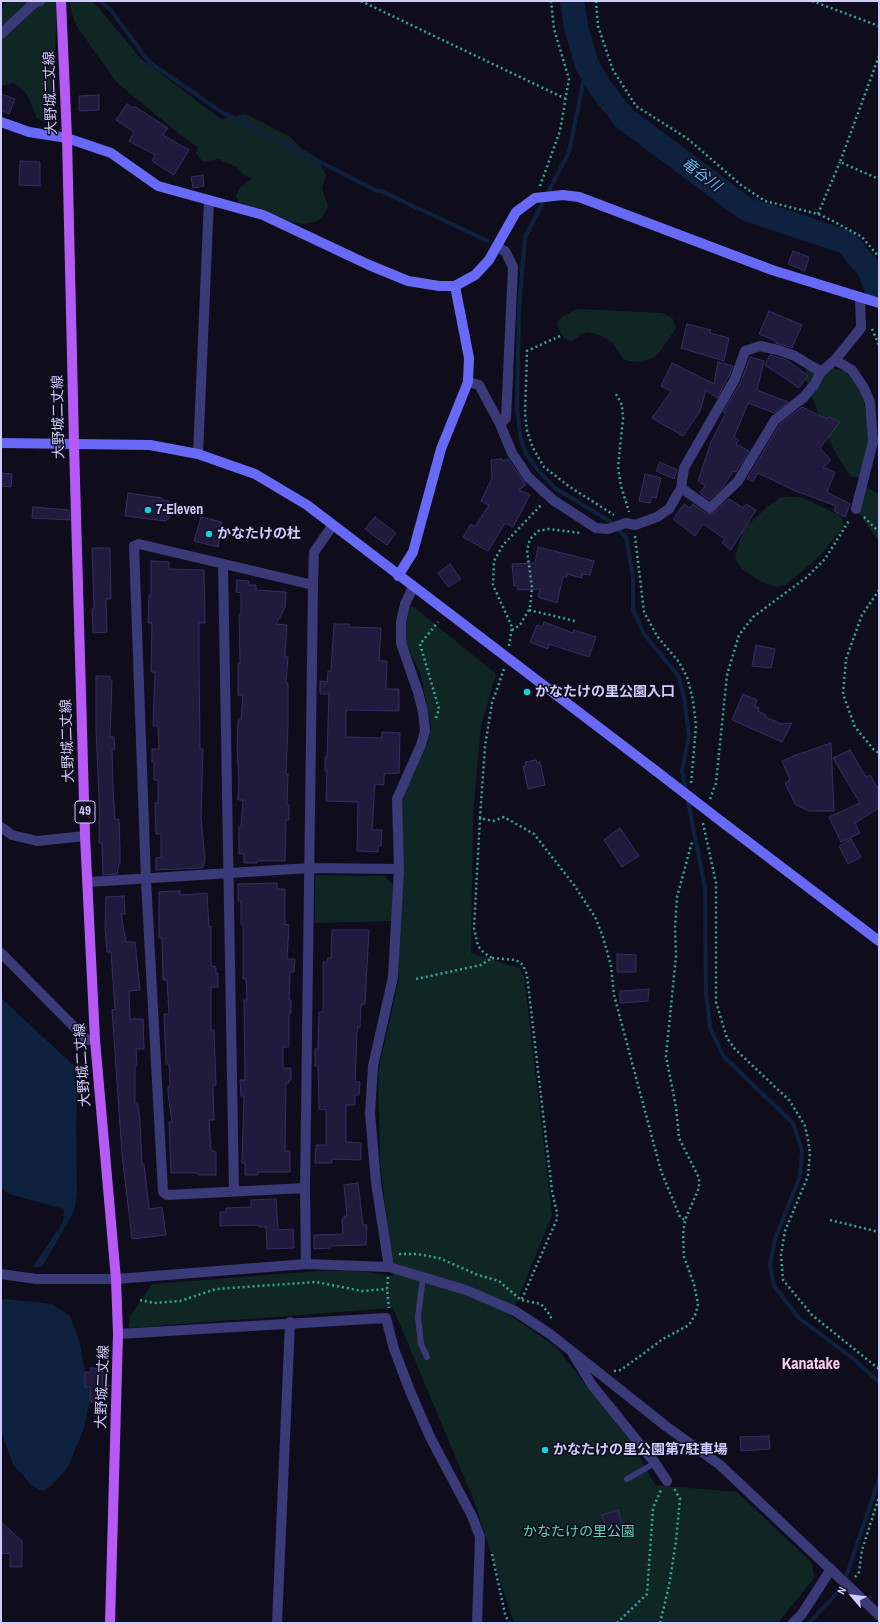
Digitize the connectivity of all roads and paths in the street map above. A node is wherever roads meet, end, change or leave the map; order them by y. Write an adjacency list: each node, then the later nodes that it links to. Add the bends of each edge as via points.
1 (40, 1): 8 (street, via 35,2)
2 (61, 1): 12 (main road, 大野城二丈線 / 49)
3 (361, 1): 10 (path)
4 (551, 1): 10 (path, via 554,29 569,79)
5 (596, 1): 17 (path, via 598,26 613,70 636,106 688,139 741,185 765,201)
6 (812, 1): 7 (path)
7 (879, 26)
8 (1, 34)
9 (879, 56): 13 (path)
10 (566, 99): 15 (path, via 560,131)
11 (1, 122): 12 (street, via 29,132)
12 (67, 138): 16 (street, via 111,153 158,186); 30 (main road, 大野城二丈線 / 49)
13 (840, 162): 14 (path); 17 (path)
14 (879, 179)
15 (536, 198): 18 (street, via 516,212); 21 (street, via 563,195 579,197 772,270)
16 (209, 200): 20 (street, via 263,215 408,281); 31 (street)
17 (818, 214): 19 (path, via 862,237)
18 (496, 247): 20 (street, via 489,260 475,275); 28 (street, via 505,251 513,267 506,418)
19 (879, 256)
20 (455, 286): 26 (street, via 469,358)
21 (864, 299): 22 (street); 24 (street, via 861,328)
22 (879, 303)
23 (560, 336): 35 (path, via 527,352 525,414 533,448 544,467 570,487)
24 (837, 358): 25 (street); 34 (street, via 835,360 852,370 870,402 873,442)
25 (822, 372): 32 (street, via 804,397 775,420 738,481 710,508); 32 (street, via 795,356 778,350 760,346 745,351 734,379 684,468)
26 (468, 382): 28 (street, via 479,385); 40 (street, via 441,449 413,552)
27 (616, 394): 35 (path, via 622,405 623,419 618,467)
28 (500, 424): 33 (street, via 512,453 528,477)
29 (1, 443): 30 (street)
30 (74, 444): 31 (street, via 150,445); 57 (main road, 大野城二丈線 / 49)
31 (198, 454): 36 (street, via 255,474 281,488)
32 (680, 488): 35 (street, via 669,509 657,517 635,525)
33 (549, 496): 37 (street); 47 (path, via 503,545 494,561 493,585)
34 (856, 509): 38 (path); 52 (path, via 825,559 807,577 752,617 739,635 727,675)
35 (629, 523): 37 (street, via 608,529); 53 (path, via 636,540 644,612 657,636 687,677 693,700 696,726 691,782)
36 (333, 525): 40 (street); 41 (street, via 314,552)
37 (596, 528): 44 (path, via 594,532 581,533 549,529 538,531 530,539 527,550 532,588)
38 (879, 532)
39 (223, 564): 41 (street); 61 (street); 62 (street, via 139,544 134,546)
40 (398, 576): 42 (street)
41 (313, 585): 59 (street)
42 (413, 587): 50 (street, via 405,604 401,622 401,642 423,712); 64 (street, bridge)
43 (879, 590): 51 (path, via 862,615 846,659 843,694 855,727)
44 (529, 610): 45 (path); 47 (path, via 520,625)
45 (575, 621)
46 (438, 622): 50 (path, via 420,644 439,709 432,732)
47 (512, 630): 48 (path)
48 (509, 649)
49 (504, 667): 54 (path, via 492,703 485,746)
50 (424, 734): 60 (street, via 397,799)
51 (879, 753)
52 (716, 783)
53 (693, 789)
54 (480, 818): 66 (path, via 474,928 478,946); 71 (path, via 493,821 504,817 534,834 595,917 604,936 614,995 661,1171 680,1217)
55 (703, 822): 90 (path, via 716,883 716,1002 727,1038 790,1101 805,1126 808,1140 808,1176 785,1231 781,1255 783,1280 812,1315)
56 (1, 827): 57 (street, via 12,835 37,841)
57 (85, 836): 63 (main road, 大野城二丈線 / 49)
58 (692, 842): 71 (path, via 677,897 676,956 666,1056 679,1138 699,1178 699,1188)
59 (309, 868): 60 (street); 61 (street); 69 (street)
60 (399, 869): 74 (street, via 393,977 373,1066 370,1113)
61 (227, 874): 62 (street); 70 (street)
62 (146, 880): 63 (street); 70 (street, via 163,1192 166,1195)
63 (88, 882): 68 (main road, 大野城二丈線 / 49)
64 (879, 941)
65 (1, 953): 68 (street, via 87,1040)
66 (492, 958): 67 (path, via 481,965); 82 (path, via 516,960 523,965 527,975 552,1191 557,1213 557,1219)
67 (416, 979)
68 (95, 1040): 79 (main road, 大野城二丈線 / 49)
69 (305, 1188): 70 (street); 75 (street)
70 (234, 1191)
71 (685, 1220): 91 (path, via 684,1257 694,1284 698,1304 696,1313 689,1325 663,1339 621,1370)
72 (830, 1220): 73 (path)
73 (879, 1232)
74 (386, 1254): 76 (street); 82 (path, via 417,1254 439,1258 478,1276 499,1281)
75 (306, 1264): 76 (street); 79 (street)
76 (389, 1267): 78 (street); 80 (path)
77 (1, 1274): 79 (street, via 36,1279)
78 (423, 1276): 83 (street, via 466,1290); 89 (lane, via 418,1317 421,1344)
79 (116, 1279): 87 (main road, 大野城二丈線 / 49)
80 (387, 1289): 81 (path, via 362,1291 316,1282 216,1289 180,1301 154,1303); 84 (path, via 390,1312)
81 (140, 1300)
82 (521, 1300): 83 (path); 86 (path, via 541,1304 552,1323)
83 (515, 1311): 86 (street)
84 (386, 1318): 85 (street); 96 (street, via 394,1349 410,1391 430,1437 472,1516)
85 (290, 1322): 87 (street); 101 (street)
86 (547, 1332): 88 (street)
87 (118, 1334): 100 (main road, 大野城二丈線 / 49)
88 (572, 1352): 91 (street); 92 (street, via 592,1385)
89 (427, 1357)
90 (879, 1369)
91 (602, 1373): 97 (street, via 667,1427 720,1465)
92 (655, 1463): 93 (lane); 94 (street)
93 (627, 1479)
94 (667, 1481): 104 (path, via 653,1508 647,1594); 105 (path, via 675,1488 680,1499 669,1586)
95 (879, 1497): 98 (path, via 862,1550 859,1572)
96 (480, 1541): 102 (street); 103 (path, via 487,1544 493,1557 505,1614)
97 (831, 1568): 98 (street); 106 (street, via 802,1614)
98 (849, 1586): 99 (street)
99 (879, 1615)
100 (110, 1623)
101 (278, 1623)
102 (477, 1623)
103 (510, 1623)
104 (617, 1623)
105 (660, 1623)
106 (793, 1623)

